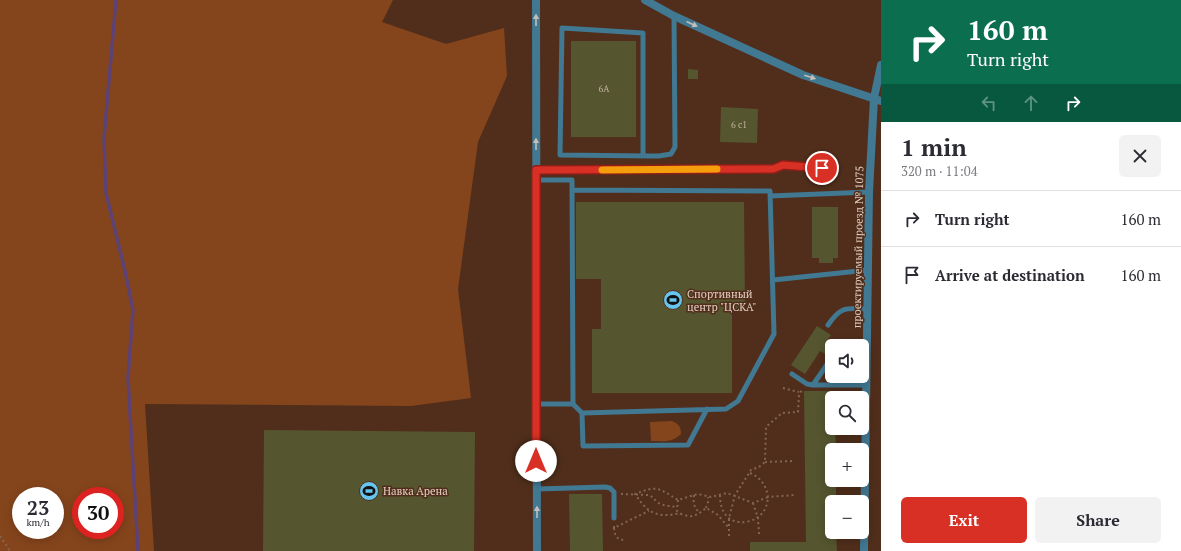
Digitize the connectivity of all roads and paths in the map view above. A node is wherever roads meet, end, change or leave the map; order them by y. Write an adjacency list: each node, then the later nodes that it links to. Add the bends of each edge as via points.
1 (536, 0): 8 (street, one-way to 1)
2 (645, 0): 3 (street)
3 (674, 16): 5 (street, one-way to 5, via 803,75); 6 (lane, via 675,148 671,154)
4 (881, 65): 5 (street, проектируемый проезд № 1075)
5 (877, 99): 11 (street, проектируемый проезд № 1075)
6 (643, 156): 6 (lane, via 560,155 562,28 642,34)
7 (835, 168): 8 (lane, via 783,165 773,169)
8 (536, 170): 9 (street)
9 (536, 180): 10 (lane, via 572,180); 23 (street)
10 (572, 190): 12 (lane, via 770,191); 24 (lane)
11 (869, 192): 12 (lane); 13 (street, проектируемый проезд № 1075)
12 (770, 196): 14 (lane)
13 (868, 270): 14 (lane); 15 (street, проектируемый проезд № 1075)
14 (773, 280): 25 (lane, via 774,334 738,401 726,409)
15 (867, 309): 16 (lane, via 842,310); 20 (street, проектируемый проезд № 1075)
16 (828, 325)
17 (825, 366): 19 (lane)
18 (792, 374): 19 (lane)
19 (810, 384): 20 (lane); 22 (path, via 808,390)
20 (866, 385): 57 (street, проектируемый проезд № 1075)
21 (783, 388): 22 (path)
22 (800, 392): 28 (path, via 798,412 782,413 766,427)
23 (536, 404): 24 (lane); 30 (street)
24 (573, 404): 26 (lane)
25 (707, 409): 26 (lane); 26 (lane, via 688,445 583,446)
26 (582, 413)
27 (795, 461): 28 (path)
28 (764, 462): 29 (path)
29 (750, 473): 35 (path); 38 (path, via 764,483)
30 (537, 489): 31 (lane, via 605,487 610,488); 56 (street, one-way to 30)
31 (614, 494): 32 (path); 46 (lane)
32 (635, 494): 39 (path, via 654,488); 41 (path, via 649,495 662,505); 43 (path)
33 (694, 495): 37 (path); 39 (path); 44 (path, via 695,509)
34 (720, 495): 35 (path); 37 (path); 47 (path, via 720,502)
35 (735, 495): 40 (path); 47 (path)
36 (795, 495): 38 (path)
37 (708, 497): 42 (path)
38 (768, 497): 40 (path); 48 (path, via 765,510)
39 (678, 500): 41 (path)
40 (753, 503): 48 (path)
41 (677, 507): 45 (path)
42 (706, 508): 44 (path); 50 (path, via 718,515)
43 (649, 511): 45 (path, via 666,515); 49 (path)
44 (700, 513): 45 (path, via 695,516)
45 (681, 514)
46 (614, 518): 49 (path)
47 (729, 518): 48 (path, via 738,522); 50 (path)
48 (758, 518): 51 (path)
49 (614, 528): 54 (path, via 616,537)
50 (729, 528): 53 (path)
51 (759, 534)
52 (0, 536): 55 (path)
53 (729, 536)
54 (626, 540)
55 (10, 551)
56 (537, 551)
57 (864, 551)

